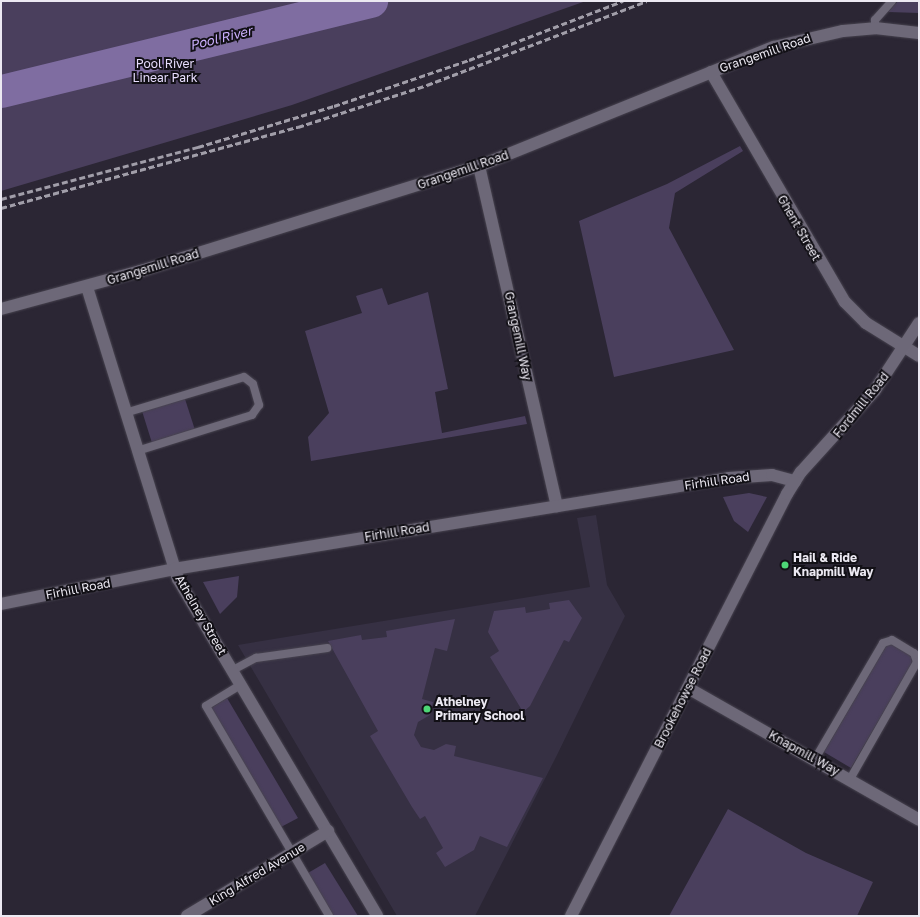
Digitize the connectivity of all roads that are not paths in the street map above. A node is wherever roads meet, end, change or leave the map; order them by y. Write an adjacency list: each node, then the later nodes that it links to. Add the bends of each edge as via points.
1 (892, 1): 2 (lane, via 875,20)
2 (875, 28): 3 (street, Grangemill Road); 4 (street, Grangemill Road, via 807,37)
3 (919, 33)
4 (711, 72): 5 (street, Grangemill Road); 9 (street, Ghent Street, via 845,302 866,323)
5 (479, 166): 6 (street, Grangemill Road); 14 (street, Grangemill Way)
6 (87, 287): 7 (street, Grangemill Road); 11 (street, Athelney Street)
7 (1, 309)
8 (919, 323): 9 (street, Fordmill Road)
9 (905, 347): 10 (street, Ghent Street); 13 (street, Fordmill Road, via 860,410)
10 (919, 356)
11 (125, 413): 12 (street, Athelney Street); 12 (lane, via 244,377 253,384 259,405 252,415)
12 (137, 451): 15 (street, Athelney Street)
13 (795, 481): 14 (street, Firhill Road, via 772,475 745,476); 20 (street, Brookehowse Road)
14 (557, 506): 15 (street, Firhill Road)
15 (174, 569): 16 (street, Firhill Road); 18 (street, Athelney Street)
16 (1, 604)
17 (327, 648): 18 (lane, via 256,658)
18 (233, 670): 19 (street, Athelney Street)
19 (242, 684): 24 (street, Athelney Street); 25 (lane, via 206,706)
20 (688, 688): 21 (street, Knapmill Way); 29 (street, Brookehowse Road)
21 (815, 759): 22 (street, Knapmill Way); 22 (lane, via 883,643 887,640 898,643 914,653 917,662)
22 (850, 780): 23 (street, Knapmill Way)
23 (919, 820)
24 (328, 831): 25 (street, King Alfred Avenue); 28 (street, Athelney Street)
25 (292, 853): 26 (street, King Alfred Avenue); 27 (lane)
26 (186, 916)
27 (329, 916)
28 (377, 916)
29 (571, 916)

